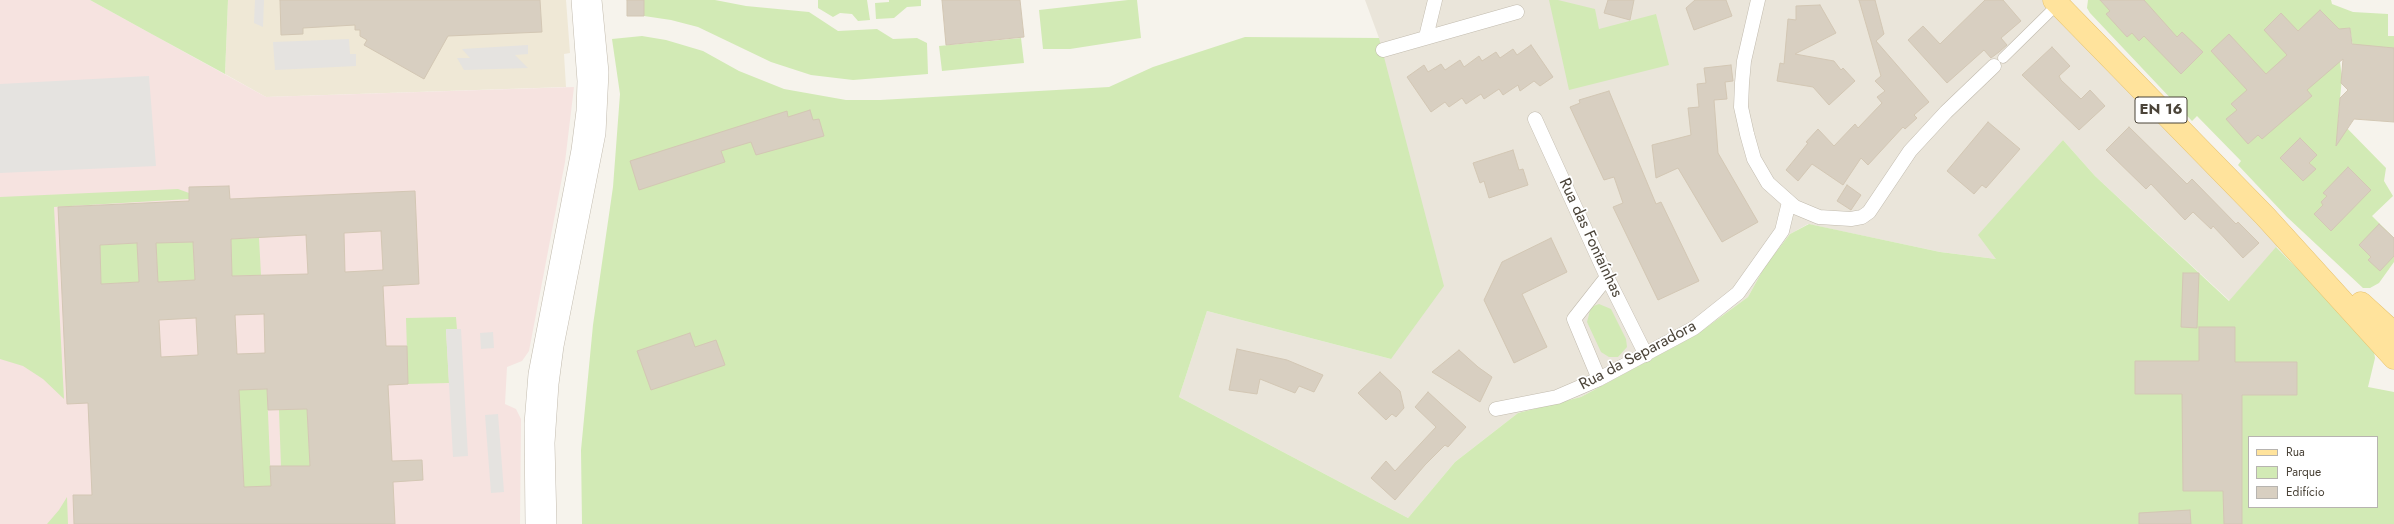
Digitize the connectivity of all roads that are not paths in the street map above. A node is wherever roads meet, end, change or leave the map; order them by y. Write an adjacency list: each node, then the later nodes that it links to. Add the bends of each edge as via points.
1 (580, 0): 19 (street, via 586,81 585,112 537,374 533,424)
2 (593, 0): 20 (street, via 600,72 597,133 551,377 546,443)
3 (1435, 0): 7 (street)
4 (1758, 0): 11 (street, via 1744,61 1741,107 1754,159 1768,183)
5 (2058, 1): 9 (street); 13 (main road, EN 16, via 2265,216)
6 (1517, 12): 7 (street)
7 (1426, 37): 8 (street)
8 (1382, 50)
9 (1998, 62): 11 (street, via 1910,151 1885,186 1874,207 1862,217 1836,220 1819,217)
10 (1535, 120): 12 (street, Rua das Fontaínhas)
11 (1789, 202): 15 (street, Rua da Separadora, via 1782,231 1738,293 1694,328)
12 (1607, 276): 15 (street, Rua das Fontaínhas); 17 (street, via 1574,319)
13 (2383, 334): 14 (main road); 16 (main road, EN 16)
14 (2394, 348)
15 (1646, 355): 17 (street, Rua da Separadora)
16 (2394, 358)
17 (1600, 379): 18 (street, Rua da Separadora, via 1557,397)
18 (1496, 409)
19 (534, 524)
20 (548, 524)

